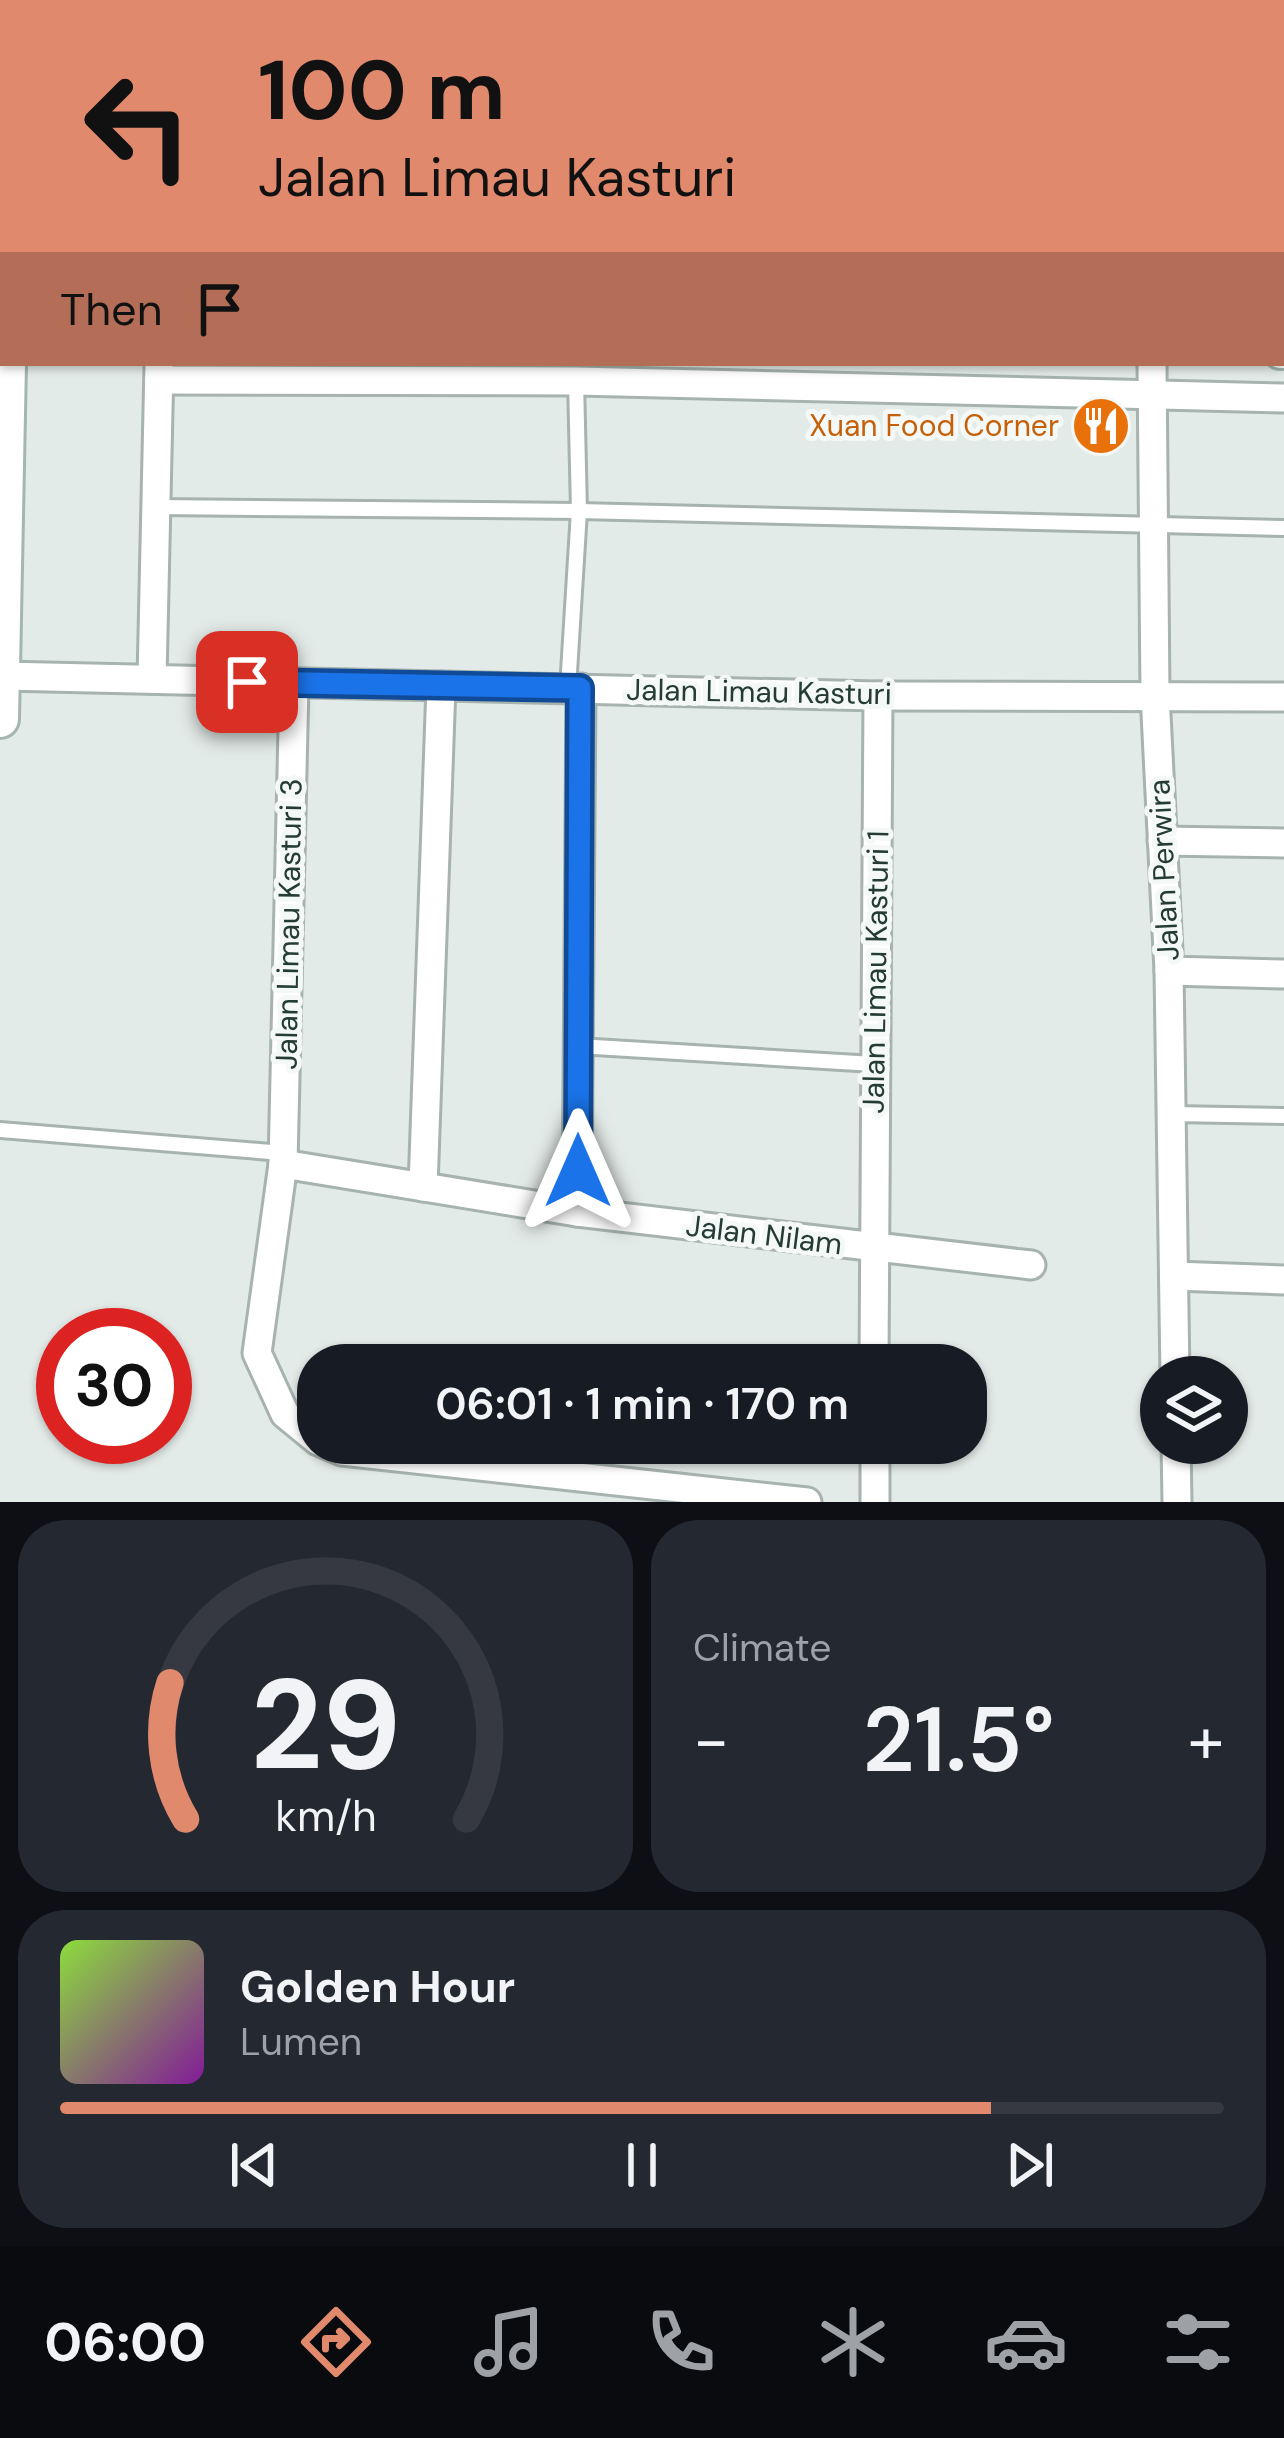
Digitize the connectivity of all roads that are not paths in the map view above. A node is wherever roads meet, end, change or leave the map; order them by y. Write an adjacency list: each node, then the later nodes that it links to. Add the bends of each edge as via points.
1 (7, 366): 11 (street)
2 (1152, 366): 5 (street, Jalan Perwira)
3 (159, 372): 4 (street); 7 (street)
4 (576, 381): 5 (street); 8 (lane)
5 (1154, 393): 6 (street); 9 (street, Jalan Perwira)
6 (1284, 398)
7 (155, 507): 8 (lane); 12 (street)
8 (579, 512): 9 (lane); 15 (lane)
9 (1152, 524): 10 (lane); 16 (street, Jalan Perwira)
10 (1284, 527)
11 (2, 676): 12 (street, Jalan Limau Kasturi); 19 (street)
12 (152, 679): 13 (street, Jalan Limau Kasturi)
13 (294, 684): 14 (street, Jalan Limau Kasturi); 29 (street, Jalan Limau Kasturi 3)
14 (441, 686): 15 (street, Jalan Limau Kasturi); 30 (street)
15 (574, 688): 17 (street, Jalan Limau Kasturi); 24 (street)
16 (1155, 694): 17 (street, Jalan Limau Kasturi); 18 (street, Jalan Limau Kasturi); 20 (street, Jalan Perwira)
17 (878, 696): 25 (street, Jalan Limau Kasturi 1)
18 (1284, 697)
19 (0, 719)
20 (1162, 842): 21 (street); 22 (street, Jalan Perwira)
21 (1284, 843)
22 (1168, 971): 23 (street); 26 (street, Jalan Perwira)
23 (1284, 974)
24 (578, 1046): 25 (lane); 31 (street)
25 (874, 1064): 32 (street, Jalan Limau Kasturi 1)
26 (1171, 1114): 27 (lane); 34 (street, Jalan Perwira)
27 (1284, 1116)
28 (0, 1130): 29 (lane)
29 (284, 1158): 30 (street, Jalan Nilam); 38 (street, Jalan Limau Kasturi 3, via 257,1353)
30 (424, 1187): 31 (street, Jalan Nilam)
31 (577, 1212): 32 (street, Jalan Nilam)
32 (873, 1248): 33 (street, Jalan Nilam); 36 (street, Jalan Limau Kasturi 1)
33 (1031, 1265)
34 (1174, 1276): 35 (street); 37 (street, Jalan Perwira)
35 (1284, 1280)
36 (874, 1344)
37 (1175, 1356)
38 (297, 1424)
39 (460, 1464): 42 (street)
40 (875, 1464): 43 (street)
41 (1176, 1464): 44 (street)
42 (807, 1502)
43 (875, 1502)
44 (1177, 1502)

